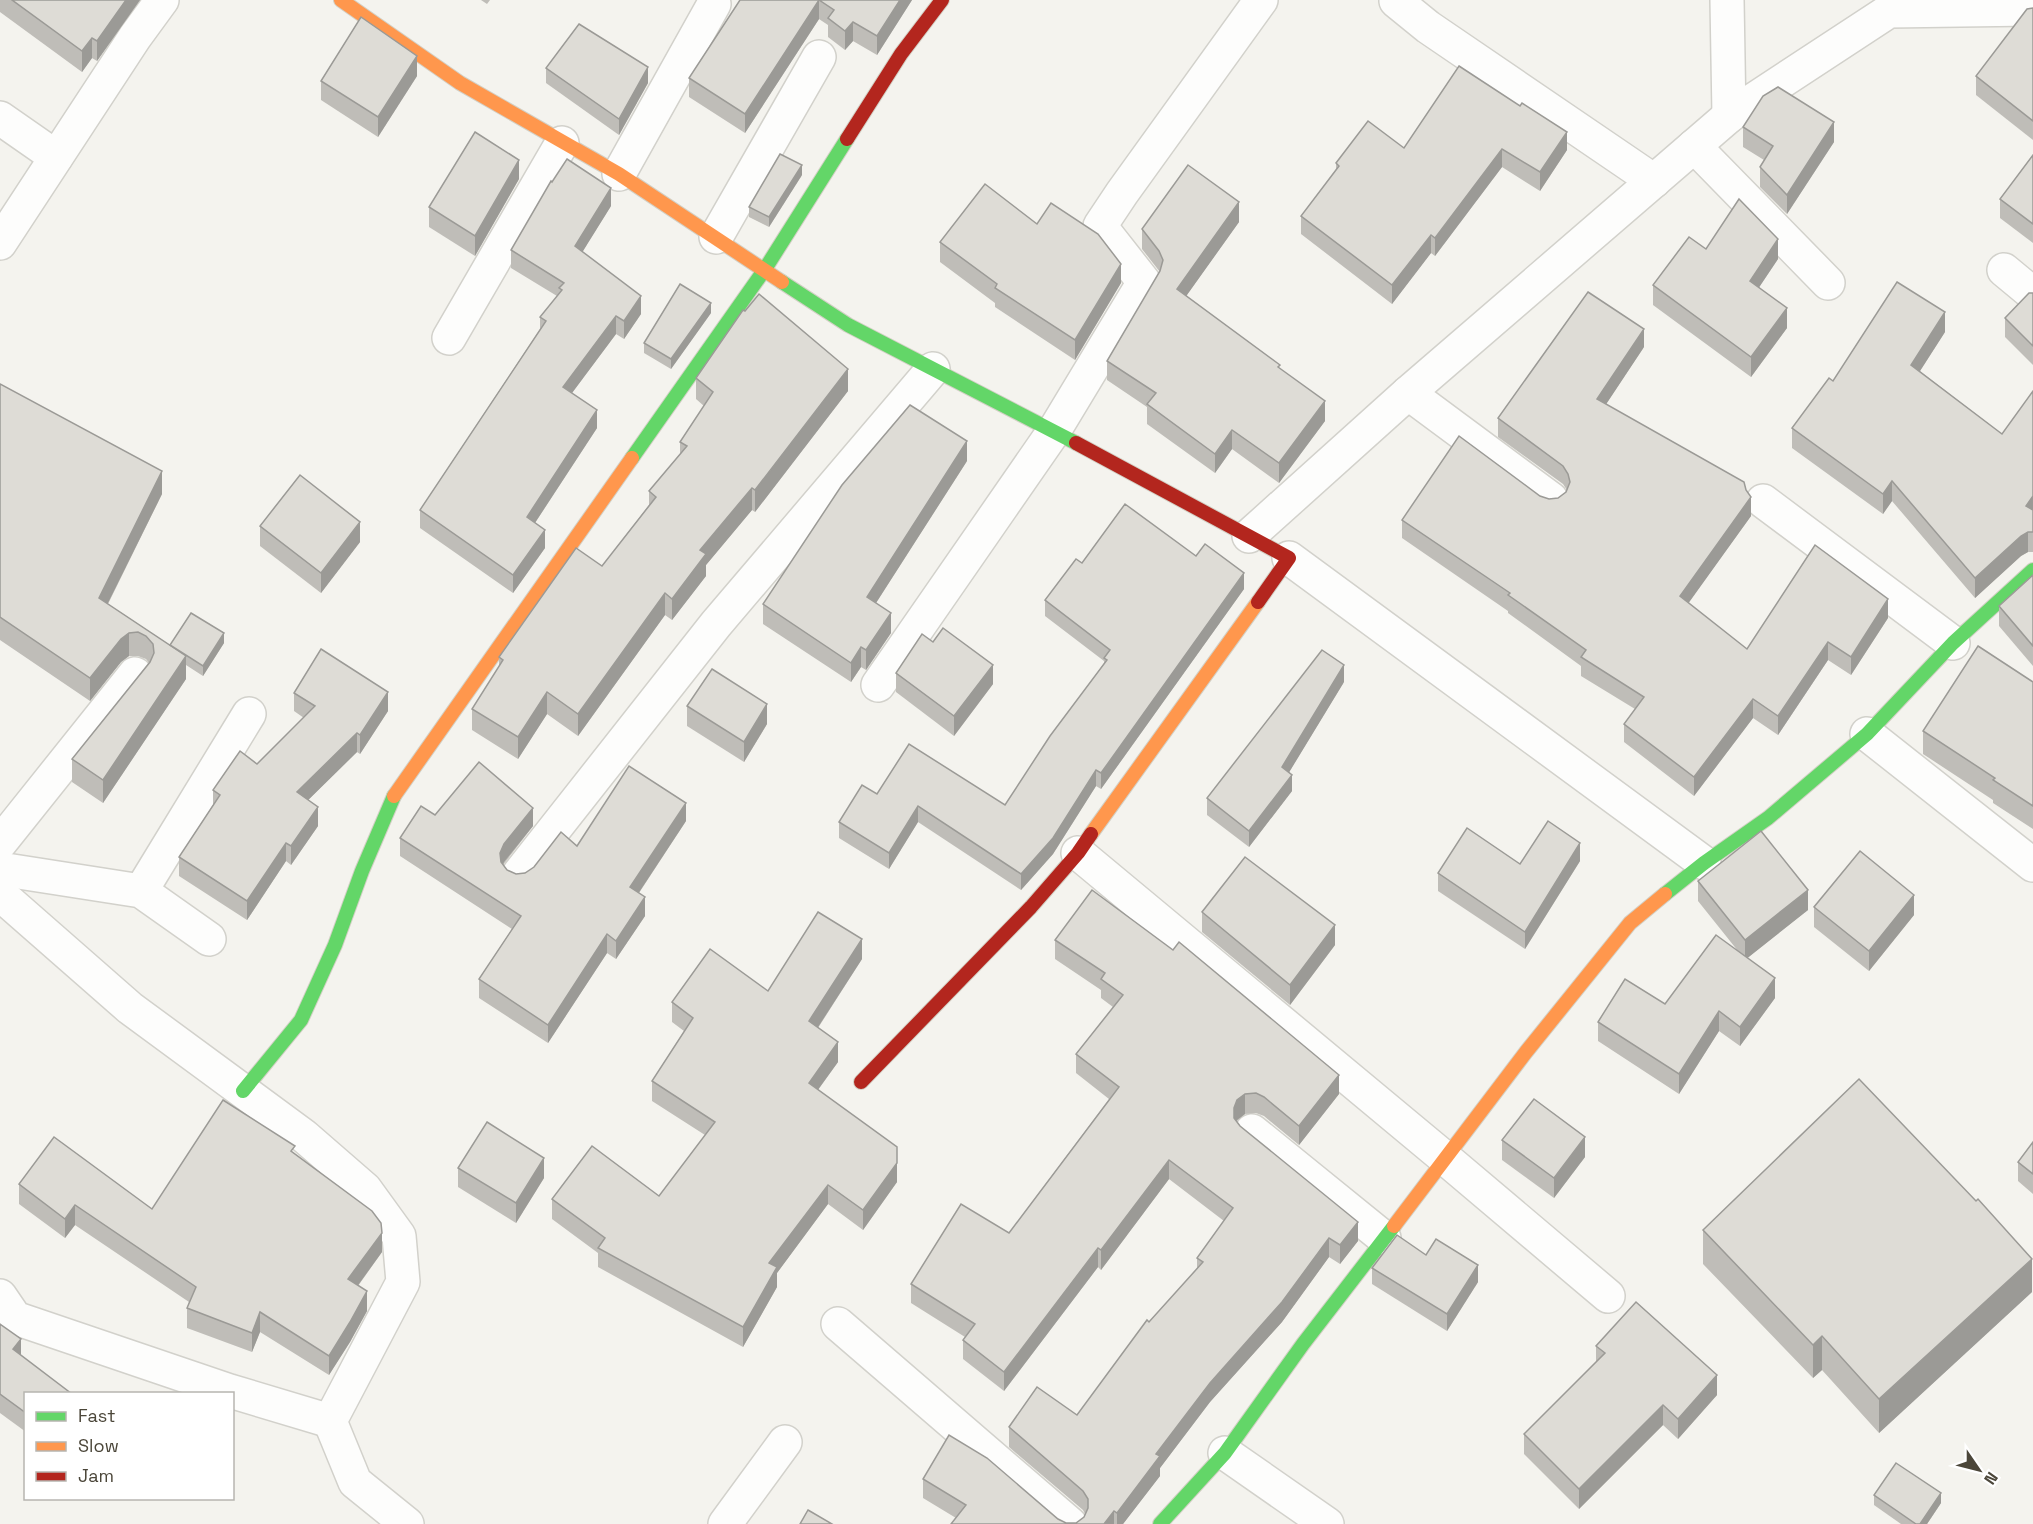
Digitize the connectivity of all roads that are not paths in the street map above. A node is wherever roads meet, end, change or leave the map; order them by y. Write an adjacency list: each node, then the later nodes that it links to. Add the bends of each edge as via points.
1 (162, 0): 14 (street)
2 (341, 0): 12 (street, via 460,83)
3 (942, 0): 19 (street, via 901,54)
4 (1262, 0): 26 (street, via 1100,226 1144,282)
5 (1395, 0): 16 (street, via 1428,27)
6 (1727, 0): 10 (street)
7 (714, 4): 15 (street)
8 (2033, 9): 10 (street, via 1889,11)
9 (819, 57): 17 (street)
10 (1729, 116): 13 (street)
11 (0, 118): 14 (street)
12 (562, 143): 15 (street); 23 (street)
13 (1694, 146): 16 (street); 21 (street)
14 (56, 157): 18 (street)
15 (619, 174): 17 (street)
16 (1654, 181): 25 (street)
17 (716, 237): 19 (street)
18 (0, 243)
19 (765, 269): 24 (street, via 848,325); 47 (street, via 396,792 301,1020)
20 (2004, 270): 22 (street)
21 (1828, 283)
22 (2033, 294)
23 (449, 338)
24 (933, 369): 26 (street); 42 (street, via 716,624)
25 (1408, 393): 27 (street); 29 (street)
26 (1054, 431): 29 (street); 34 (street)
27 (1551, 499)
28 (1763, 501): 32 (street)
29 (1249, 536): 30 (street)
30 (1289, 558): 38 (street); 39 (street)
31 (2033, 570): 32 (street)
32 (1953, 643): 36 (street)
33 (135, 674): 37 (street)
34 (878, 686)
35 (249, 714): 43 (street)
36 (1867, 734): 39 (street, via 1768,818); 40 (street)
37 (0, 843)
38 (1078, 853): 46 (street); 49 (street)
39 (1704, 862): 49 (street, via 1630,923)
40 (2032, 862)
41 (0, 870): 43 (street)
42 (519, 874)
43 (141, 891): 45 (street)
44 (0, 894): 47 (street, via 130,1008)
45 (209, 939)
46 (861, 1082)
47 (243, 1091): 56 (street, via 304,1136 365,1189 399,1236 403,1282)
48 (1252, 1131): 50 (street)
49 (1446, 1159): 50 (street); 52 (street)
50 (1384, 1238): 58 (street)
51 (0, 1296): 54 (street, via 15,1317)
52 (1608, 1296)
53 (838, 1324): 61 (street)
54 (233, 1392)
55 (234, 1392): 56 (street)
56 (330, 1421): 59 (street, via 355,1482)
57 (786, 1442): 60 (street)
58 (1225, 1453): 62 (street); 63 (street)
59 (407, 1524)
60 (725, 1524)
61 (1070, 1524)
62 (1160, 1524)
63 (1327, 1524)

